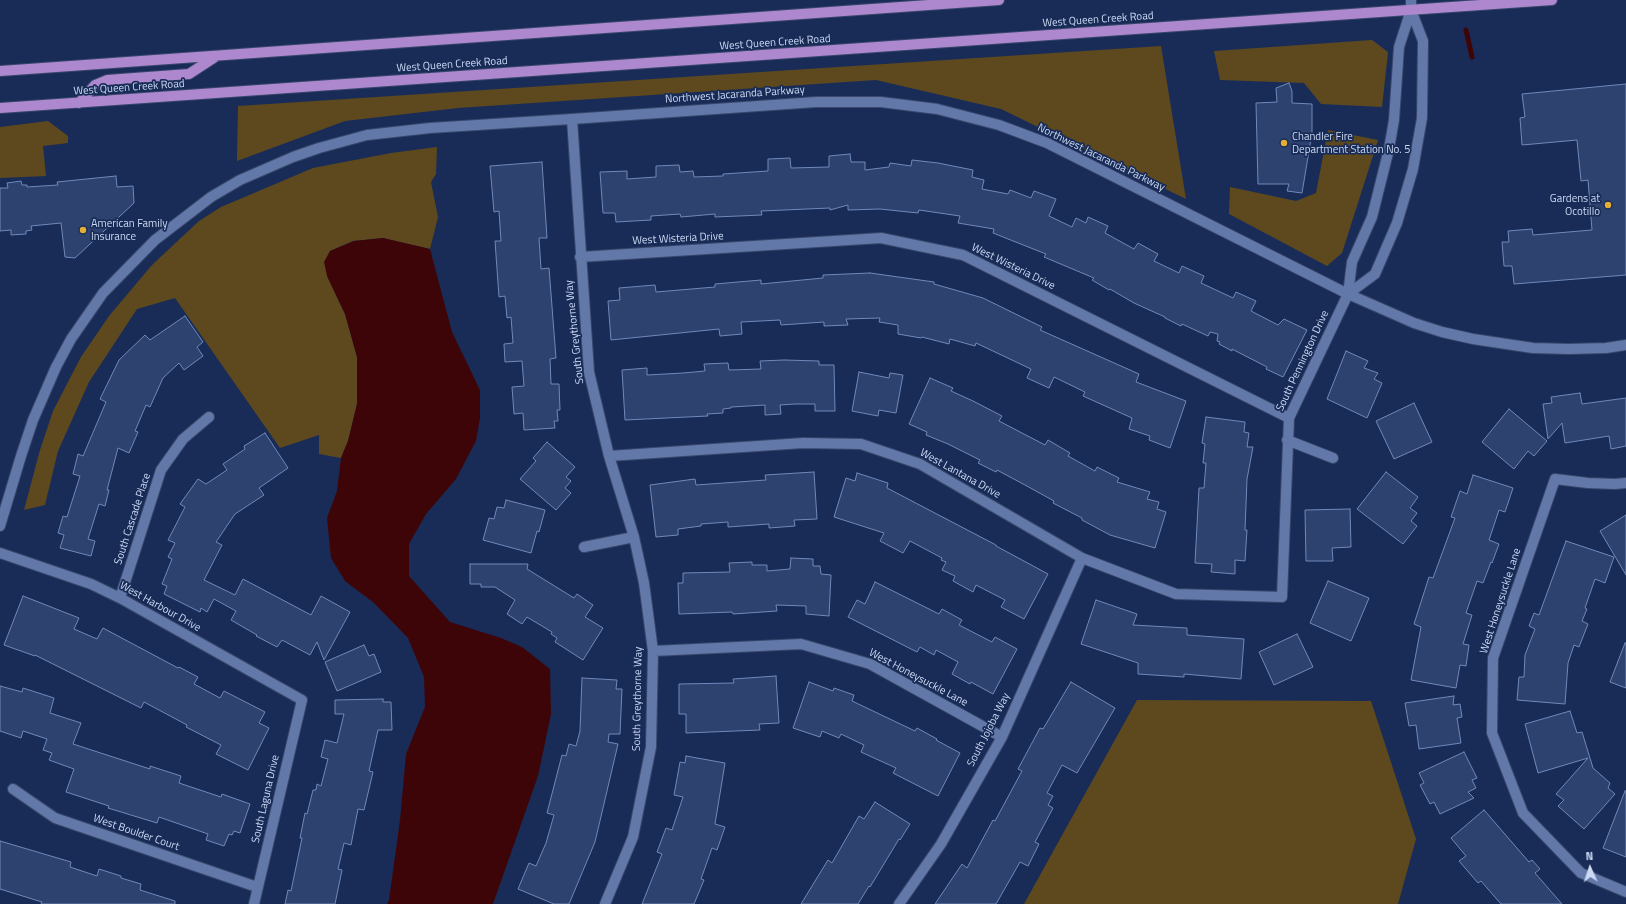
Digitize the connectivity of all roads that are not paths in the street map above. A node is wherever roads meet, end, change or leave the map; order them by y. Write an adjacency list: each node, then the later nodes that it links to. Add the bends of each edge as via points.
1 (999, 0): 4 (main road)
2 (1552, 0): 3 (main road, West Queen Creek Road)
3 (1411, 5): 6 (main road, West Queen Creek Road); 10 (street, South Pennington Drive, via 1399,47 1395,113 1389,149 1372,217 1352,262); 10 (street, South Pennington Drive, via 1423,41 1422,118 1414,162 1397,223 1375,274)
4 (217, 56): 5 (main road); 6 (main road, via 189,74 107,80 95,85)
5 (0, 71)
6 (79, 103): 7 (main road, West Queen Creek Road)
7 (0, 108)
8 (572, 119): 9 (street, South Greythorne Way); 10 (street, Northwest Jacaranda Parkway, via 816,102 881,102 951,112 999,125 1047,143); 18 (street, Northwest Jacaranda Parkway, via 430,128 367,135 293,157 240,180 211,197 154,240 103,293 71,339 33,420)
9 (580, 257): 13 (street, West Wisteria Drive, via 881,238 964,255); 15 (street, South Greythorne Way, via 589,372)
10 (1348, 294): 11 (street, Northwest Jacaranda Parkway, via 1414,323 1473,338 1533,348 1606,348); 13 (street, South Pennington Drive)
11 (1626, 344)
12 (209, 417): 24 (street, South Cascade Place, via 183,439 161,470)
13 (1289, 418): 14 (street, South Pennington Drive)
14 (1287, 440): 16 (street); 23 (street, South Pennington Drive)
15 (609, 456): 19 (street, South Greythorne Way); 22 (street, West Lantana Drive, via 803,443 861,444 920,464)
16 (1333, 458)
17 (1626, 483): 30 (street, West Honeysuckle Lane, via 1555,479 1493,658 1492,733 1523,813 1581,873)
18 (0, 526)
19 (634, 537): 20 (street); 25 (street, South Greythorne Way, via 644,583)
20 (584, 548)
21 (0, 553): 24 (street, West Harbour Drive, via 91,584)
22 (1082, 558): 23 (street, West Lantana Drive, via 1176,594); 27 (street, South Jojoba Way)
23 (1282, 597)
24 (120, 598): 26 (street, West Harbour Drive)
25 (652, 651): 27 (street, West Honeysuckle Lane, via 801,644 870,664); 32 (street, South Greythorne Way, via 650,747 633,837)
26 (302, 700): 29 (street, South Laguna Drive)
27 (1002, 737): 33 (street, South Jojoba Way, via 941,844)
28 (13, 789): 29 (street, West Boulder Court, via 55,818)
29 (257, 887): 31 (street, South Laguna Drive)
30 (1626, 892)
31 (254, 904)
32 (606, 904)
33 (899, 904)

